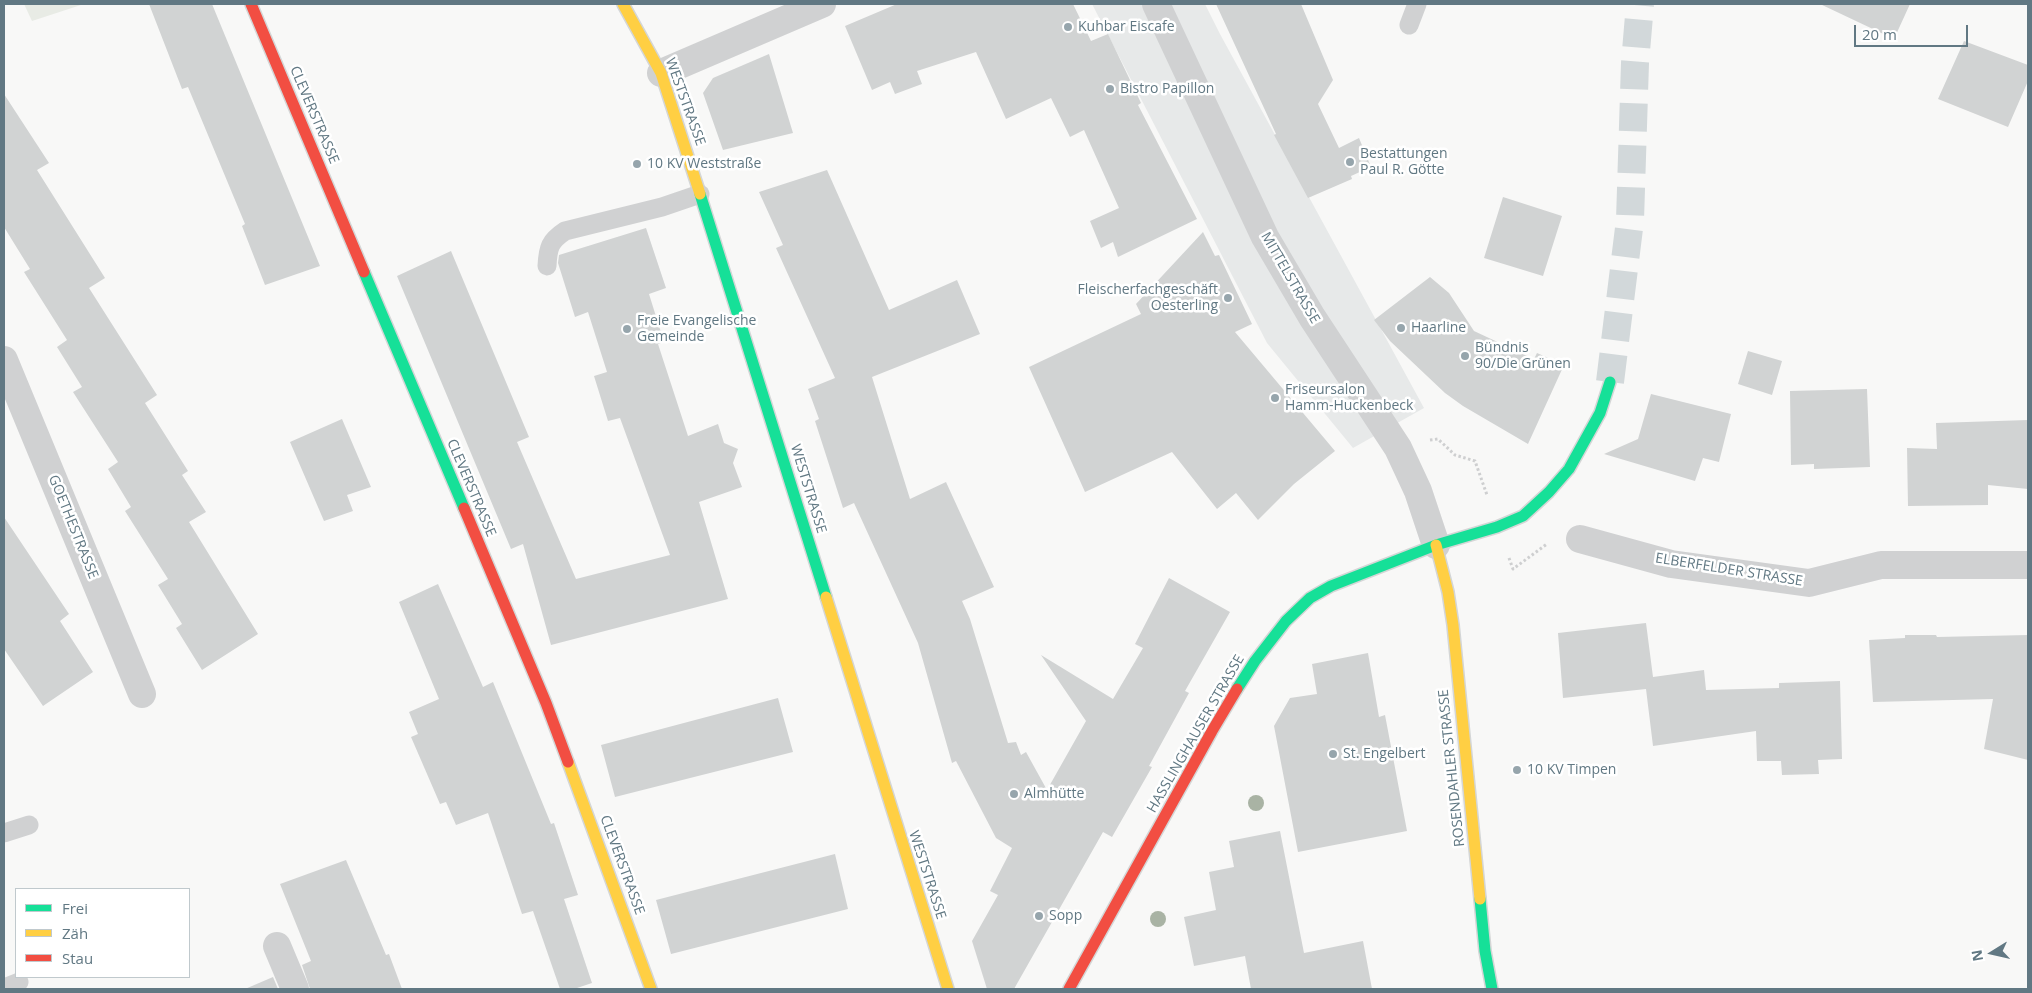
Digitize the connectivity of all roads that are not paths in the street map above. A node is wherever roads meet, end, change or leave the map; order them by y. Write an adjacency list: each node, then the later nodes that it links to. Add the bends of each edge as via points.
1 (251, 4): 20 (street, CLEVERSTRASSE, via 546,703)
2 (622, 4): 7 (street, WESTSTRASSE)
3 (822, 4): 7 (street)
4 (1156, 4): 13 (street, MITTELSTRASSE, via 1265,236 1312,317 1398,448 1418,491)
5 (1417, 4): 6 (lane)
6 (1409, 25)
7 (661, 73): 8 (street, WESTSTRASSE)
8 (700, 194): 9 (lane, via 565,231 553,239); 21 (street, WESTSTRASSE)
9 (547, 266)
10 (4, 360): 15 (street, GOETHESTRASSE)
11 (1610, 382): 13 (street, HASSLINGHAUSER STRASSE, via 1600,413 1569,469 1523,516 1498,527)
12 (1580, 539): 14 (street, ELBERFELDER STRASSE, via 1670,564 1809,583 1881,565)
13 (1436, 545): 22 (street, HASSLINGHAUSER STRASSE, via 1331,586 1310,598 1286,621 1255,661 1212,732); 23 (street, ROSENDAHLER STRASSE, via 1454,626 1485,951)
14 (2028, 565)
15 (142, 694)
16 (29, 825): 17 (lane)
17 (4, 833)
18 (277, 946): 19 (street)
19 (294, 989)
20 (651, 989)
21 (948, 989)
22 (1069, 989)
23 (1492, 989)

